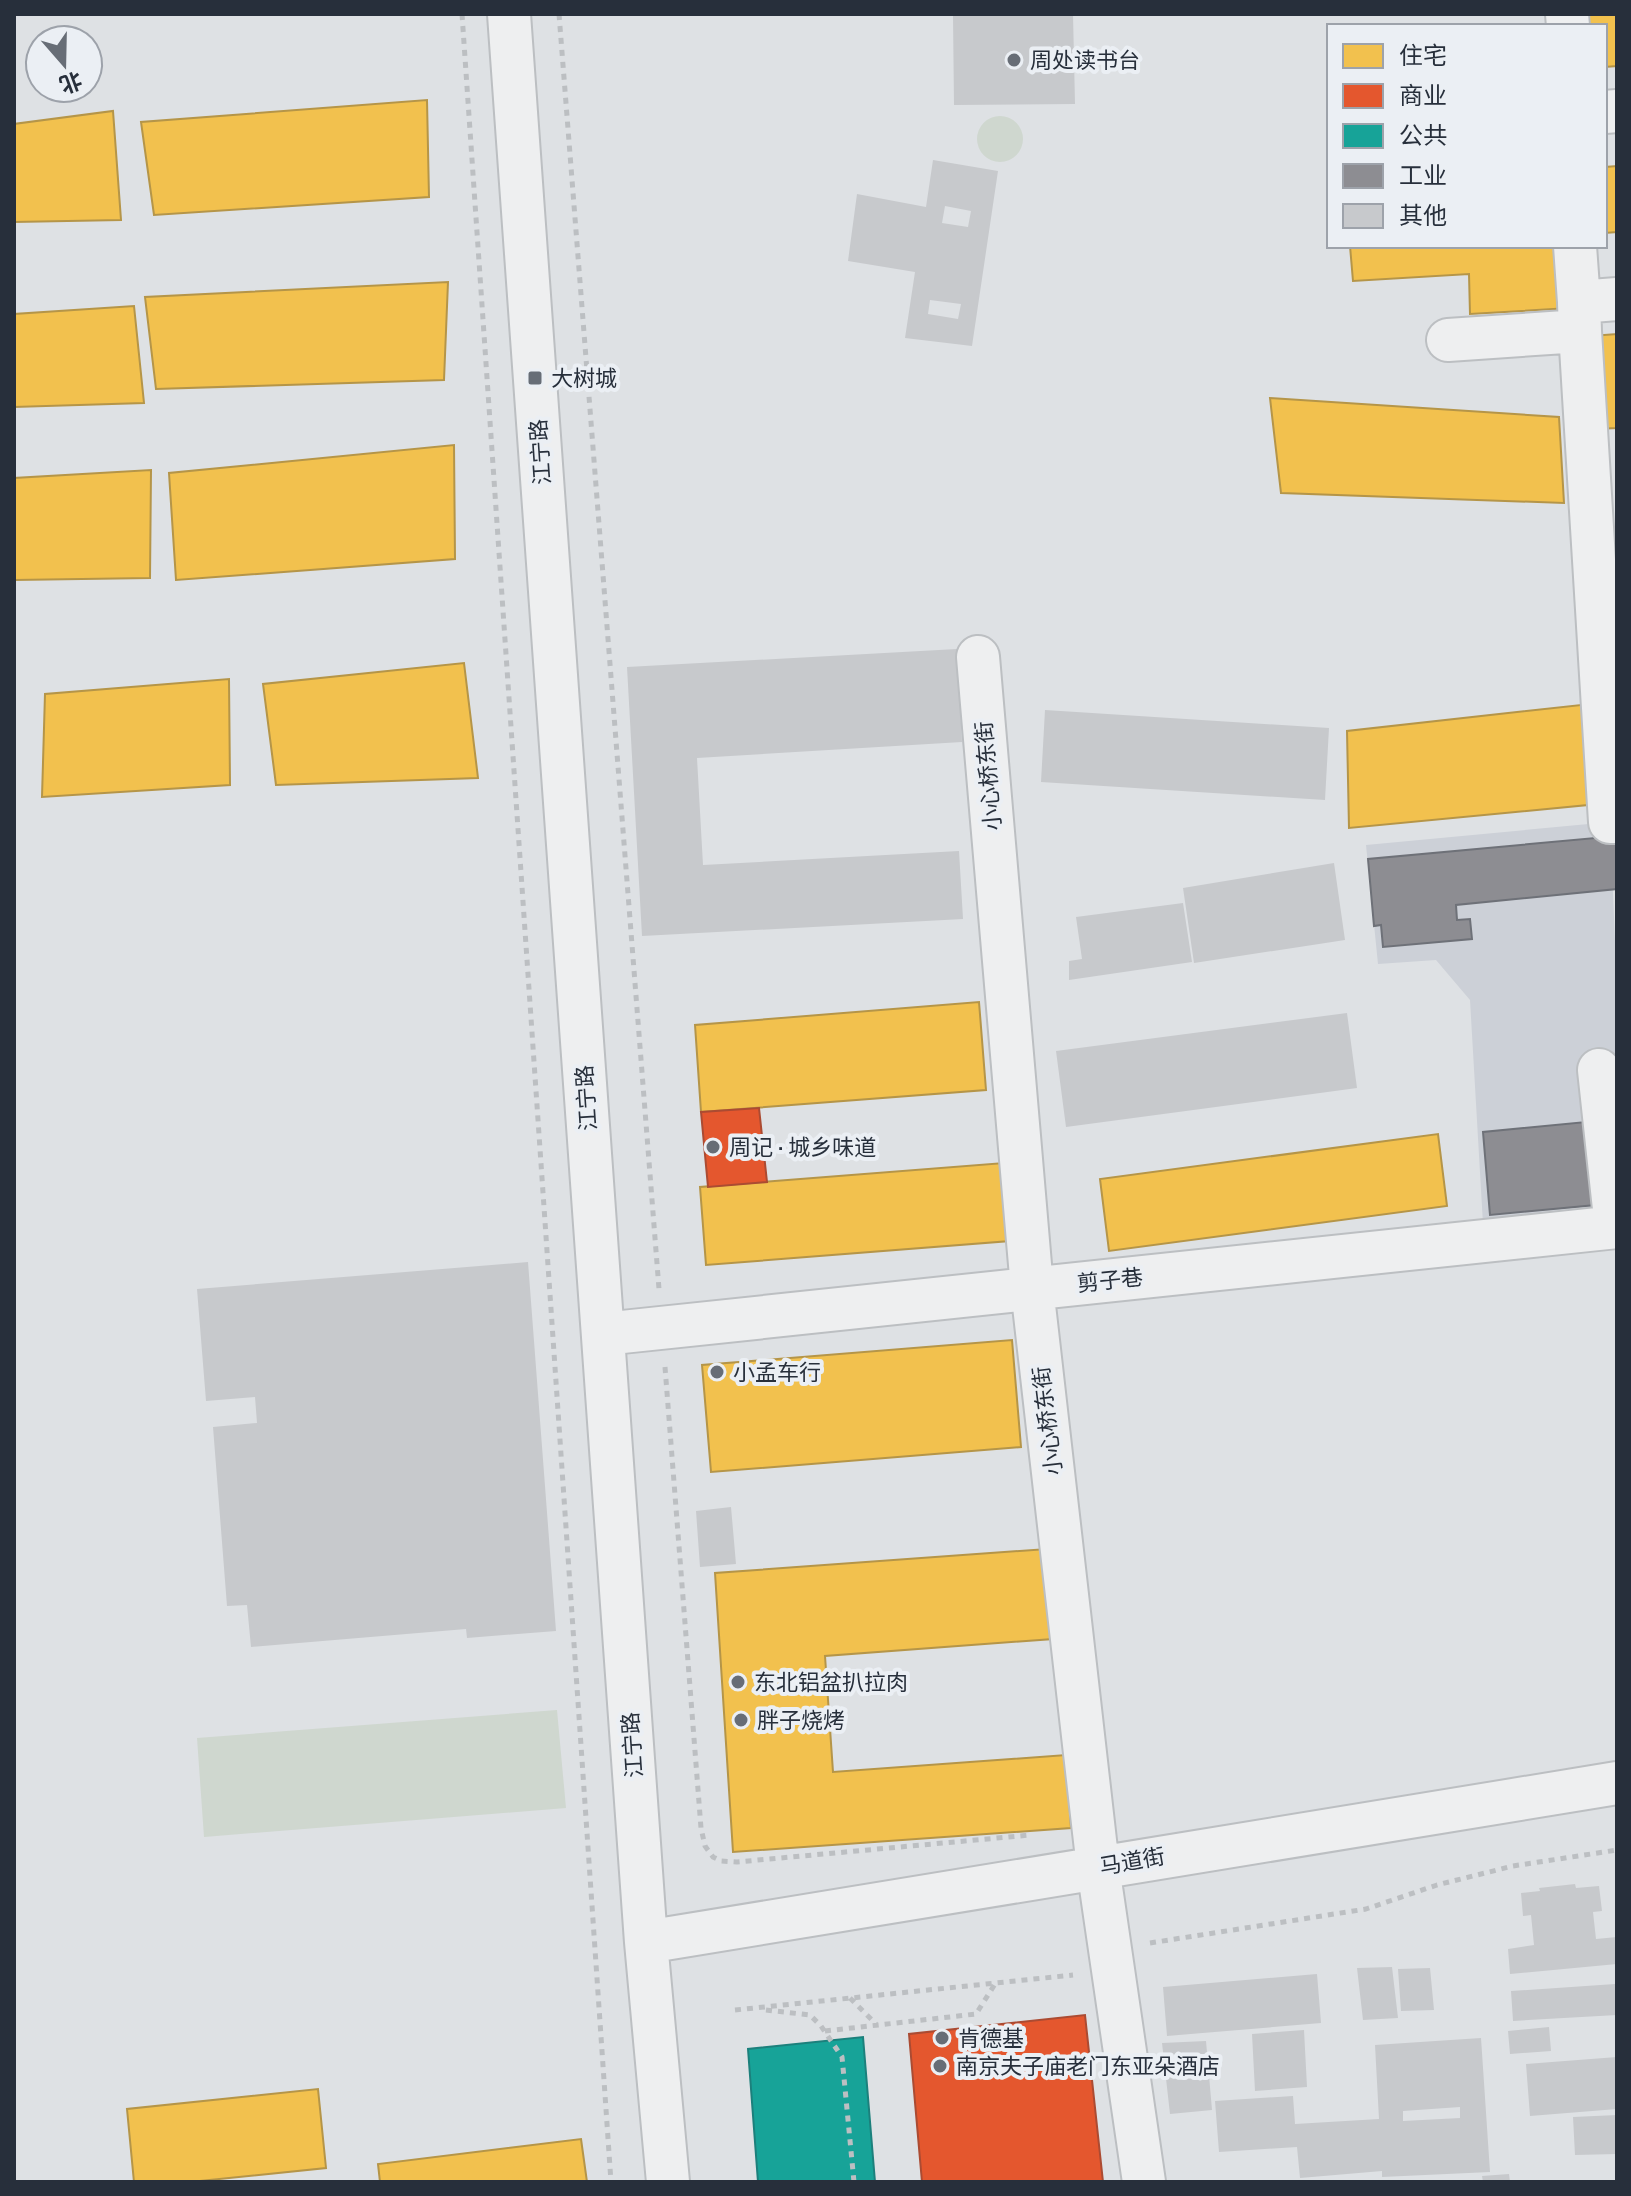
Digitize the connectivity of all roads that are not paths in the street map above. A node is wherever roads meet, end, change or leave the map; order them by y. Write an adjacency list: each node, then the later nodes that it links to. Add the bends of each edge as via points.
1 (509, 14): 10 (street, 江宁路)
2 (1576, 248): 3 (street)
3 (1592, 311): 4 (street); 6 (street, via 1610,822)
4 (1448, 340)
5 (978, 657): 9 (street, 小心桥东街)
6 (1617, 822)
7 (1599, 1070): 8 (street)
8 (1616, 1227): 9 (street, 剪子巷)
9 (1032, 1288): 10 (street, 剪子巷); 12 (street, 小心桥东街)
10 (603, 1334): 13 (street, 江宁路)
11 (1617, 1783): 12 (street, 马道街)
12 (1098, 1867): 13 (street, 马道街); 15 (street, 小心桥东街)
13 (646, 1942): 14 (street, 江宁路)
14 (668, 2182)
15 (1144, 2182)

